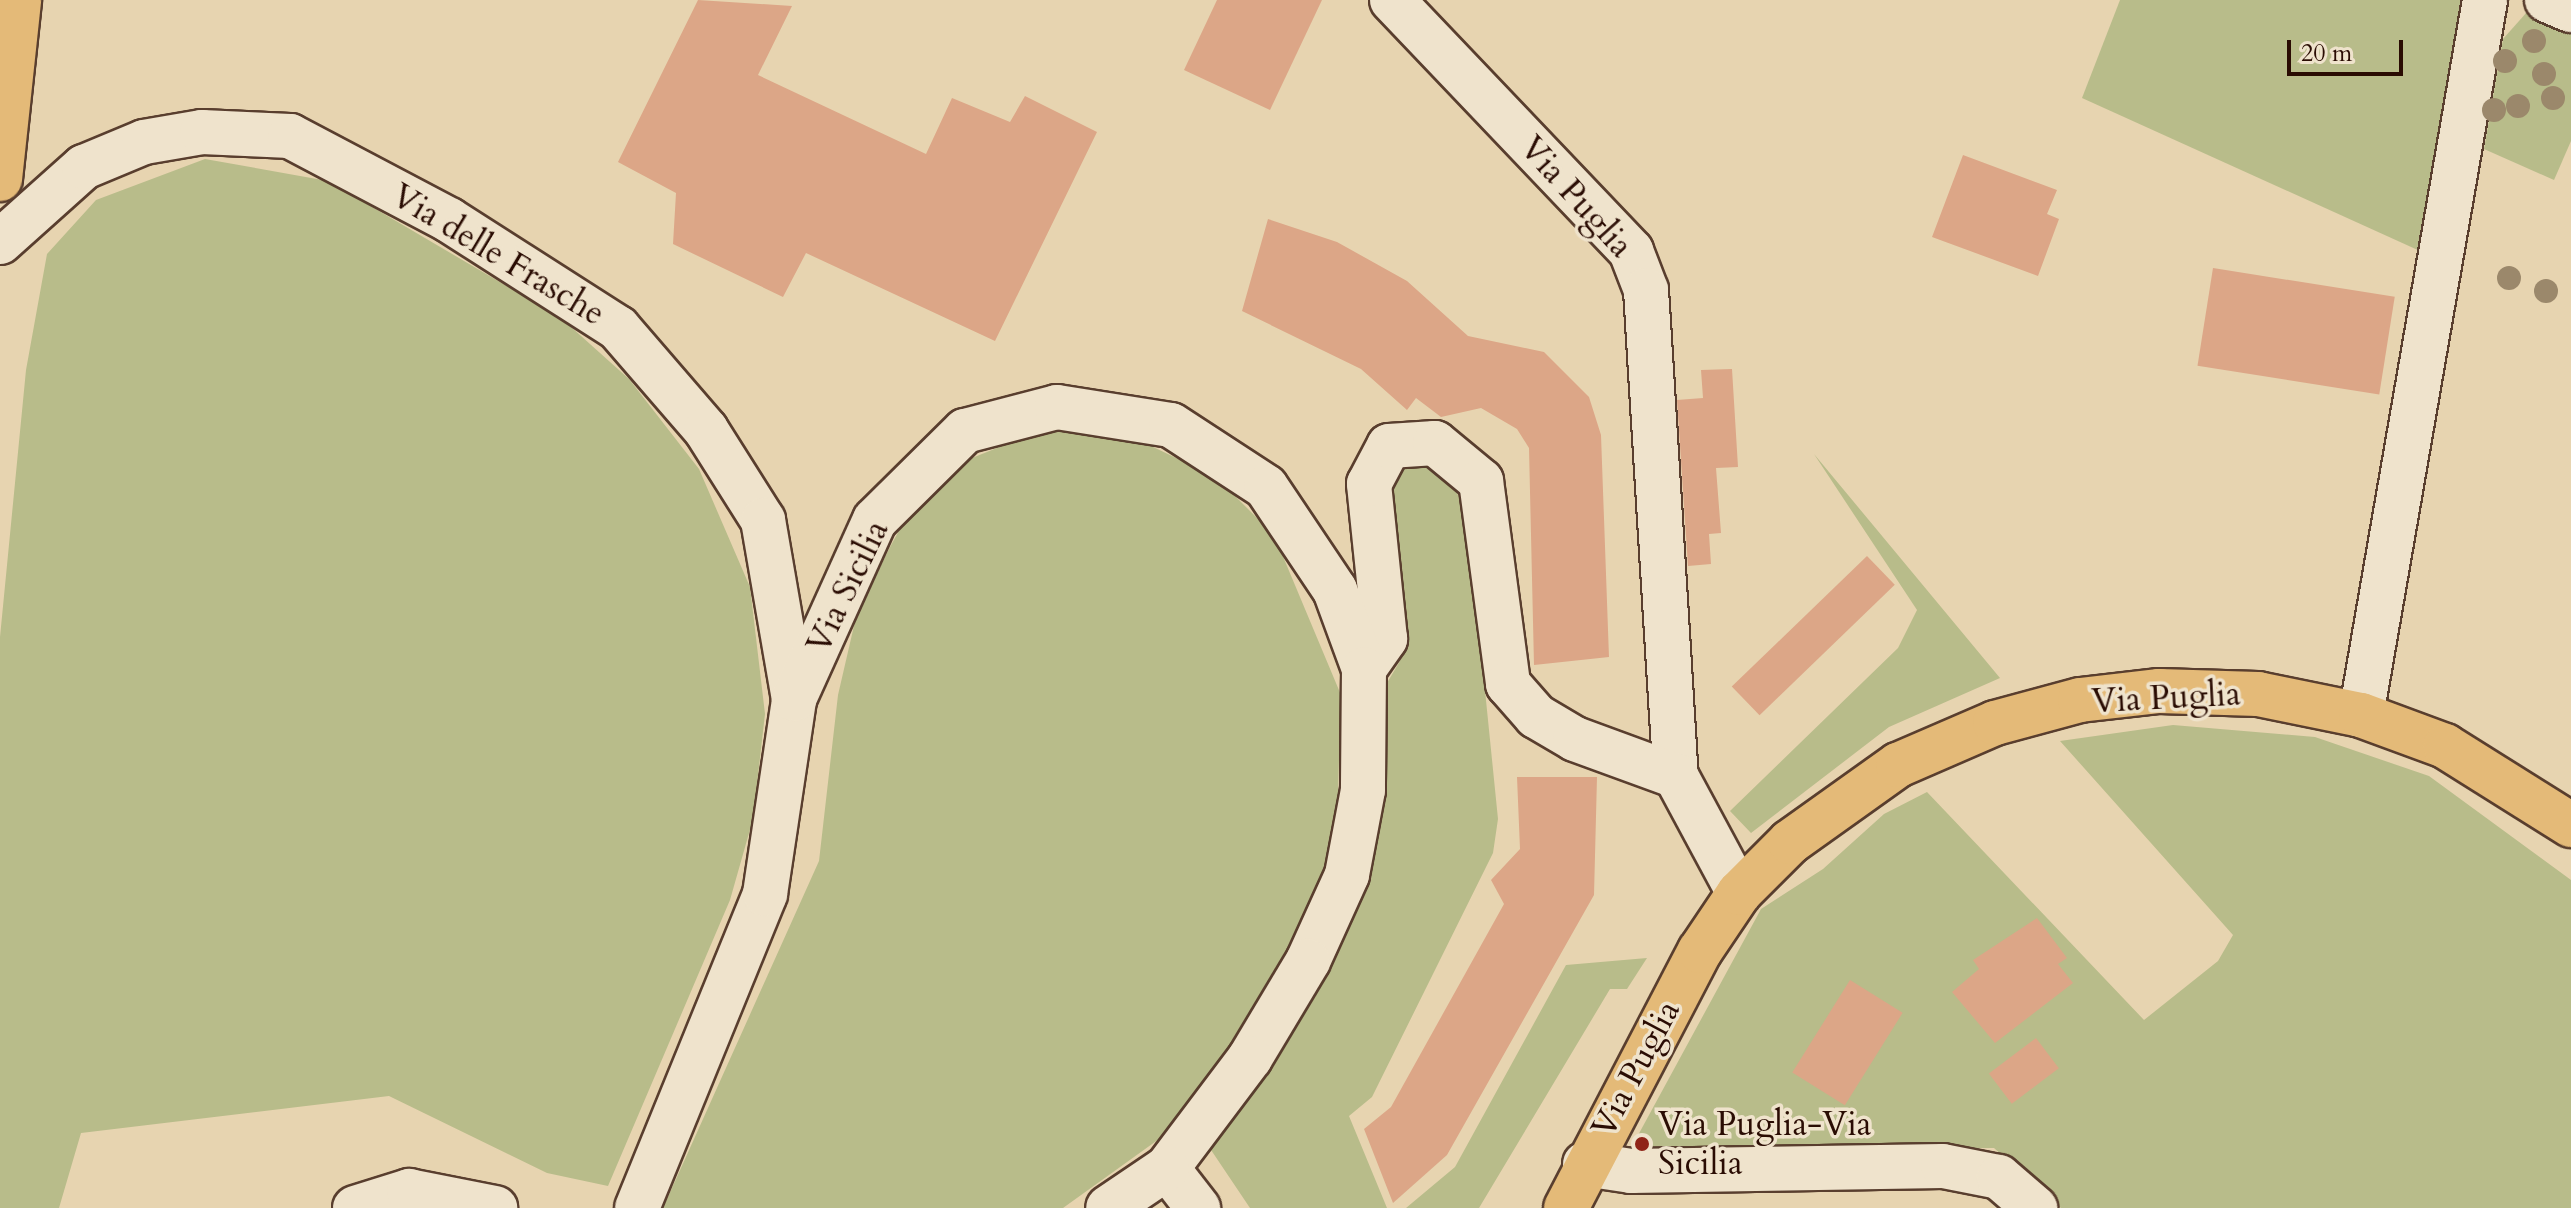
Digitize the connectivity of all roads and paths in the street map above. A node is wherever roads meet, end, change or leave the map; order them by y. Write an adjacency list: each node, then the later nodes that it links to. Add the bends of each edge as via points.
1 (19, 0): 6 (main road)
2 (1392, 0): 11 (street, Via Puglia, via 1631,251 1646,290)
3 (2485, 0): 10 (street)
4 (2547, 0): 5 (street)
5 (2571, 10)
6 (2, 160)
7 (0, 242): 9 (street, Via delle Frasche, via 84,167 144,142 202,132 290,136 449,220 618,328 706,430 763,520)
8 (1364, 669): 9 (street, Via Sicilia, via 1335,590 1266,487 1171,425 1057,407 965,431 913,477 875,520); 11 (street, via 1385,639 1369,484 1389,446 1435,443 1481,481 1508,684 1536,716 1575,739); 15 (street, Via Sicilia, via 1363,790 1347,875 1250,1058)
9 (794, 699): 18 (street, Via Sicilia, via 765,894)
10 (2361, 715): 12 (main road, Via Puglia, via 2445,746); 13 (main road, Via Puglia, via 2258,694 2159,691 2080,700 1995,723 1898,765 1790,842)
11 (1676, 776): 13 (street, Via Puglia)
12 (2571, 825)
13 (1739, 893): 14 (main road, Via Puglia, via 1700,951)
14 (1585, 1164): 21 (main road, Via Puglia); 22 (main road, Via Puglia); 23 (street, via 1631,1171 1943,1166 1999,1177)
15 (1167, 1168): 19 (street, Via Sicilia); 20 (street)
16 (355, 1208): 17 (street, via 409,1191)
17 (495, 1208)
18 (637, 1208)
19 (1108, 1208)
20 (1198, 1208)
21 (1551, 1208)
22 (1566, 1208)
23 (2035, 1208)

